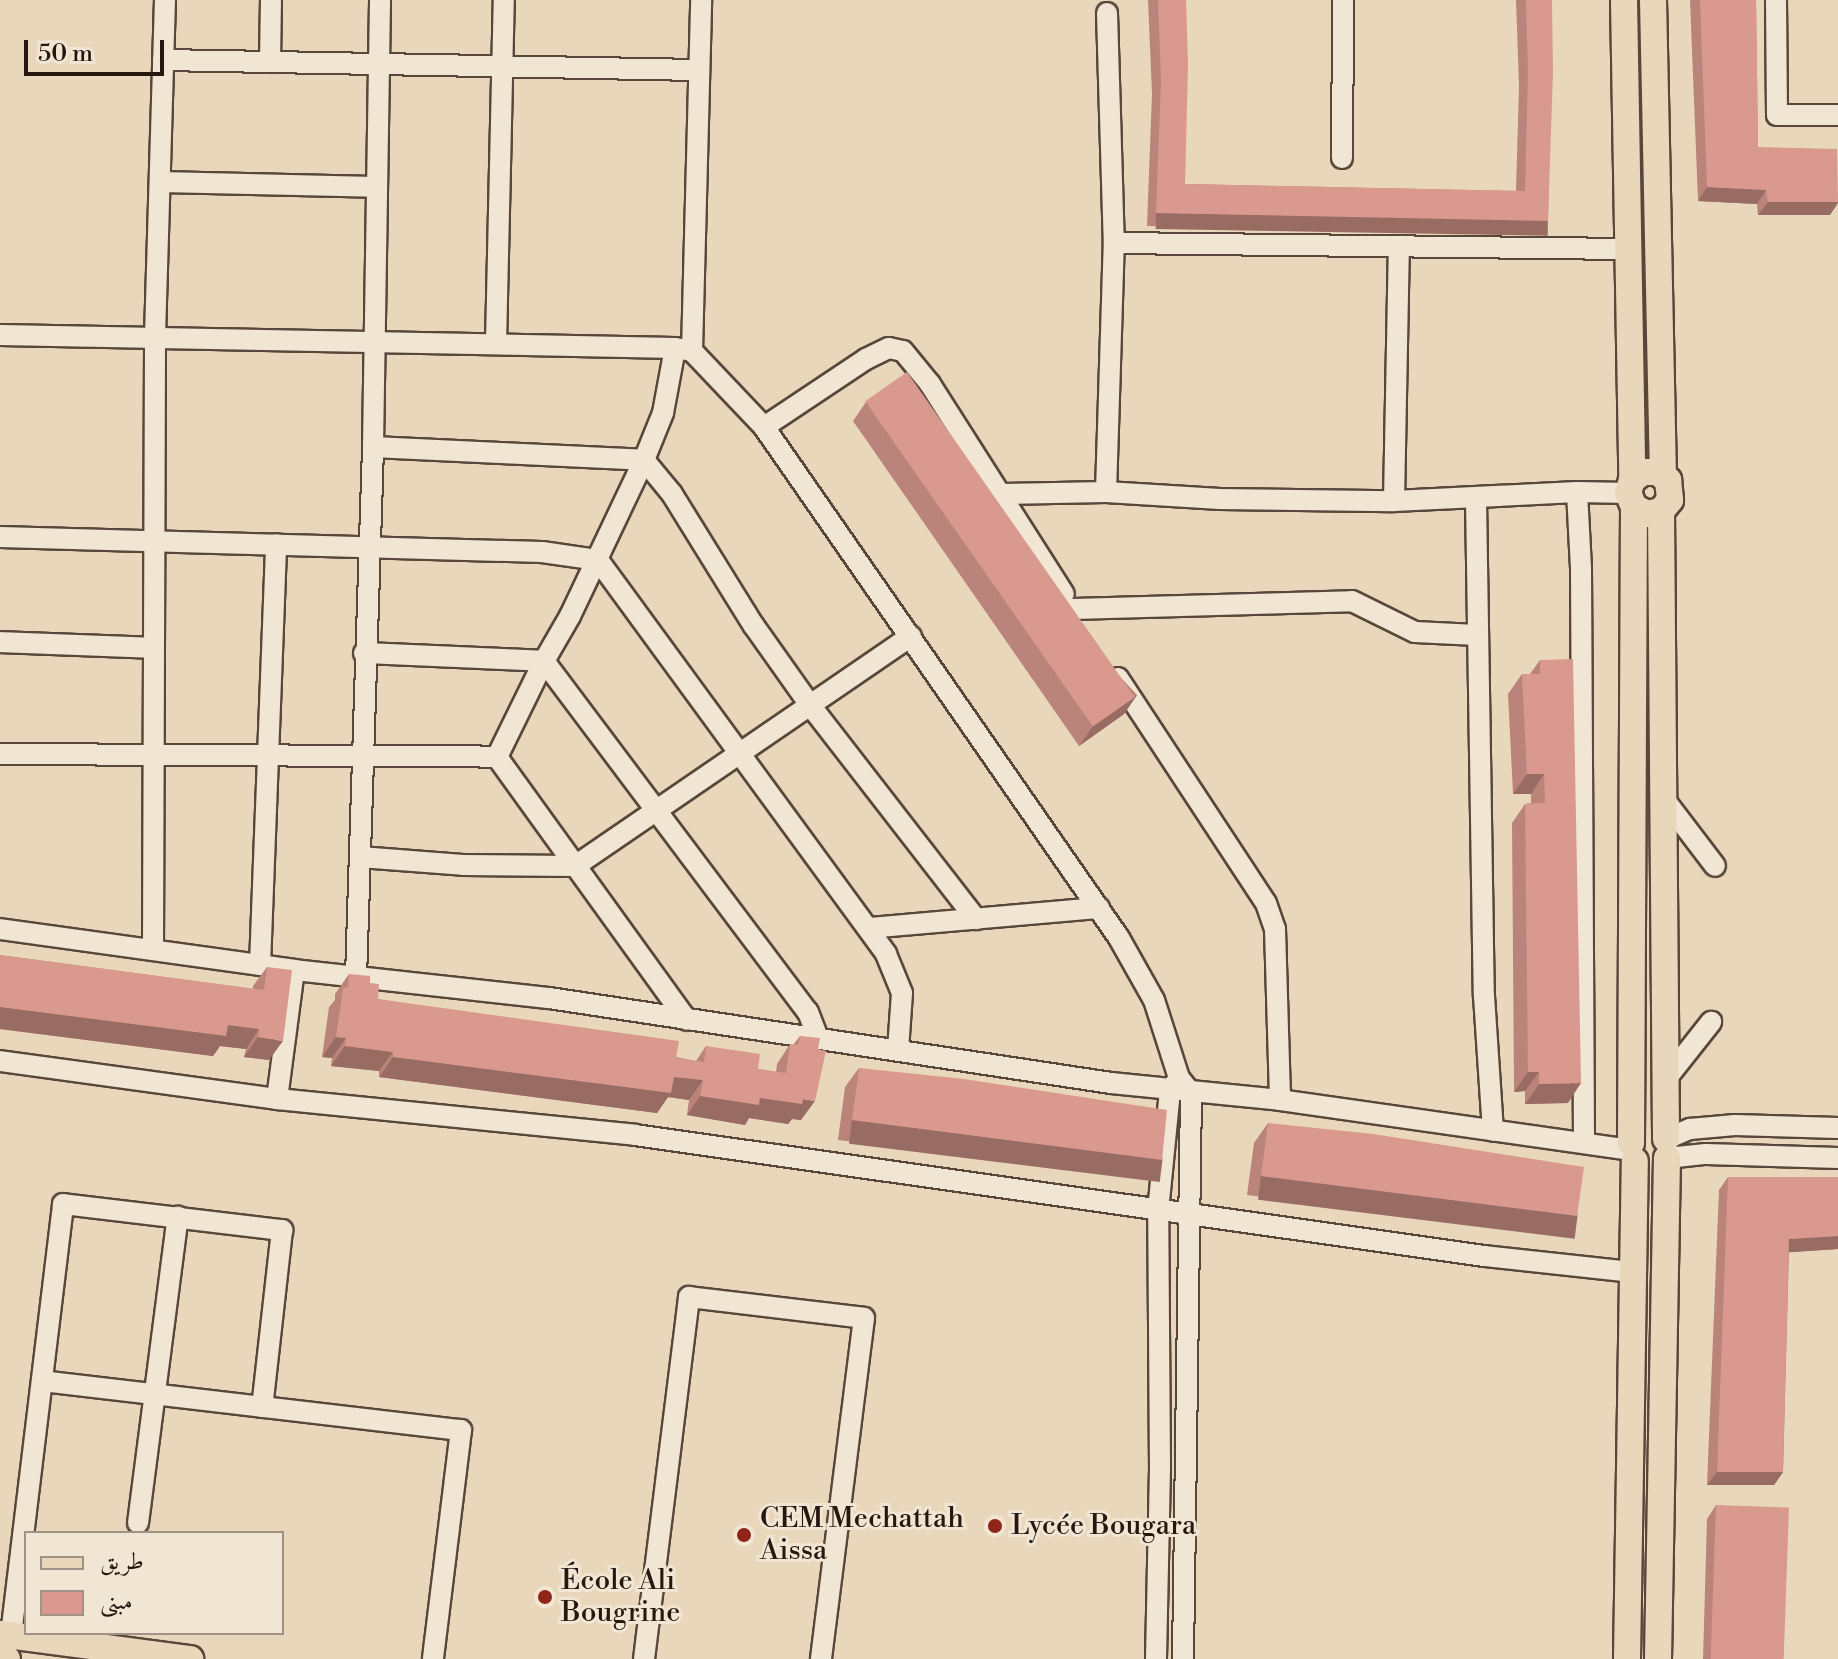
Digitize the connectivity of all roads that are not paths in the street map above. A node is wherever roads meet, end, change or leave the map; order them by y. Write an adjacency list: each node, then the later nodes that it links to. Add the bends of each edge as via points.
1 (165, 0): 12 (street)
2 (271, 0): 13 (street)
3 (380, 0): 14 (street)
4 (504, 0): 15 (street)
5 (701, 0): 16 (street)
6 (1343, 0): 18 (street)
7 (1609, 0): 11 (street)
8 (1653, 0): 32 (main road)
9 (1776, 0): 17 (street, via 1777,115)
10 (1107, 13): 21 (street)
11 (1624, 13): 23 (main road)
12 (163, 60): 13 (street); 19 (street)
13 (270, 62): 14 (street)
14 (379, 64): 15 (street); 20 (street)
15 (503, 67): 16 (street); 27 (street)
16 (699, 70): 28 (street)
17 (1838, 115)
18 (1342, 158)
19 (160, 182): 20 (street); 25 (street)
20 (376, 187): 26 (street)
21 (1114, 243): 22 (street); 33 (street)
22 (1399, 246): 23 (street); 38 (street)
23 (1627, 249): 35 (main road)
24 (0, 335): 25 (street)
25 (155, 336): 26 (street); 41 (street)
26 (372, 343): 27 (street); 30 (street)
27 (496, 343): 28 (street)
28 (684, 349): 29 (street); 31 (street)
29 (764, 427): 36 (street, via 866,359 889,348 903,351); 48 (street)
30 (373, 447): 31 (street); 43 (street)
31 (644, 460): 44 (street); 54 (street, via 672,494)
32 (1663, 475): 35 (main road, via 1643,472); 39 (main road, via 1672,493)
33 (1106, 492): 36 (street); 38 (street)
34 (1577, 492): 35 (street); 37 (street); 85 (street)
35 (1631, 493): 39 (main road, via 1647,514); 87 (main road)
36 (1003, 494): 45 (street)
37 (1476, 499): 38 (street); 47 (street)
38 (1394, 501)
39 (1661, 511): 61 (main road)
40 (0, 537): 41 (street)
41 (154, 541): 42 (street); 50 (street)
42 (276, 544): 43 (street); 58 (street)
43 (367, 546): 44 (street, via 542,552); 51 (street)
44 (598, 560): 53 (street); 56 (street)
45 (1073, 609): 46 (street); 47 (street, via 1352,601 1415,632)
46 (1087, 630)
47 (1477, 635): 84 (street, via 1484,996)
48 (911, 636): 54 (street); 66 (street)
49 (0, 642): 50 (street)
50 (154, 648): 57 (street)
51 (364, 653): 53 (street); 59 (street)
52 (1103, 654): 82 (street, via 1266,903 1275,929)
53 (544, 661): 60 (street); 62 (street)
54 (810, 705): 56 (street); 67 (street)
55 (0, 754): 57 (street)
56 (740, 754): 62 (street); 68 (street)
57 (154, 755): 58 (street); 70 (street)
58 (268, 755): 59 (street); 71 (street)
59 (362, 756): 60 (street); 63 (street)
60 (497, 757): 64 (street)
61 (1664, 799): 65 (street); 79 (main road)
62 (656, 812): 64 (street); 76 (street, via 808,1012)
63 (360, 857): 64 (street); 73 (street)
64 (575, 866): 74 (street)
65 (1715, 866)
66 (1099, 908): 67 (street); 80 (street, via 1154,1000)
67 (976, 919): 68 (street)
68 (869, 928): 77 (street, via 902,993)
69 (0, 929): 70 (street)
70 (153, 949): 71 (street)
71 (260, 965): 72 (street)
72 (294, 970): 73 (street); 81 (street)
73 (356, 977): 74 (street, via 534,996)
74 (687, 1020): 76 (street)
75 (1711, 1022): 79 (street)
76 (818, 1038): 77 (street)
77 (898, 1050): 80 (street)
78 (0, 1061): 81 (street)
79 (1666, 1079): 86 (main road)
80 (1180, 1087): 82 (street); 89 (street); 90 (street)
81 (277, 1099): 89 (street, via 635,1135)
82 (1280, 1100): 84 (street)
83 (1838, 1128): 86 (street, via 1690,1129)
84 (1493, 1131): 85 (street)
85 (1584, 1143): 87 (street)
86 (1667, 1148): 87 (main road, via 1652,1168); 88 (street); 106 (main road)
87 (1632, 1151): 92 (main road)
88 (1838, 1158)
89 (1158, 1211): 90 (street); 103 (street)
90 (1189, 1213): 92 (street); 104 (street)
91 (178, 1217): 93 (street, via 63,1204); 94 (street); 95 (street, via 282,1230)
92 (1632, 1272): 105 (main road)
93 (42, 1381): 94 (street); 97 (street)
94 (155, 1394): 95 (street); 96 (street)
95 (262, 1407): 100 (street, via 461,1430)
96 (138, 1523)
97 (4, 1647): 98 (main road)
98 (98, 1653): 99 (main road)
99 (190, 1659)
100 (433, 1659)
101 (644, 1659): 102 (street, via 689,1297 864,1318)
102 (821, 1659)
103 (1156, 1659)
104 (1183, 1659)
105 (1627, 1659)
106 (1658, 1659)

